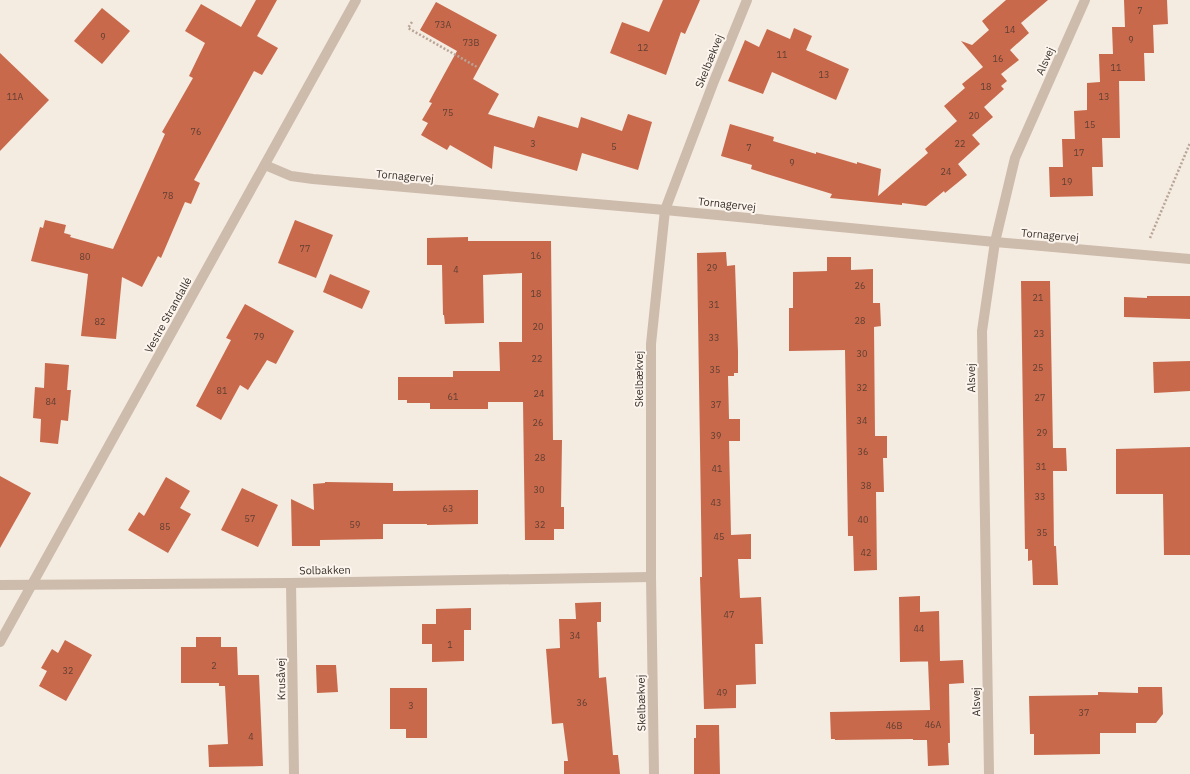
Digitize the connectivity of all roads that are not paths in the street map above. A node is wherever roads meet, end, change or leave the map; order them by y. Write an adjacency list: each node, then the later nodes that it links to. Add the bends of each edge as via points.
1 (356, 0): 4 (street, Vestre Strandallé)
2 (747, 0): 5 (street, Skelbækvej)
3 (1085, 0): 6 (street, Alsvej, via 1014,158)
4 (264, 165): 5 (street, Tornagervej, via 291,176 313,179); 11 (street, Vestre Strandallé)
5 (665, 210): 6 (street, Tornagervej); 8 (street, Skelbækvej, via 651,344)
6 (995, 242): 7 (street, Tornagervej); 15 (street, Alsvej, via 982,331)
7 (1190, 260)
8 (651, 577): 9 (street, Solbakken); 14 (street, Skelbækvej)
9 (291, 583): 11 (street, Solbakken); 13 (street, Krusåvej)
10 (0, 585): 11 (street, Solbakken)
11 (32, 585): 12 (street, Vestre Strandallé)
12 (0, 642)
13 (294, 774)
14 (654, 774)
15 (989, 774)

